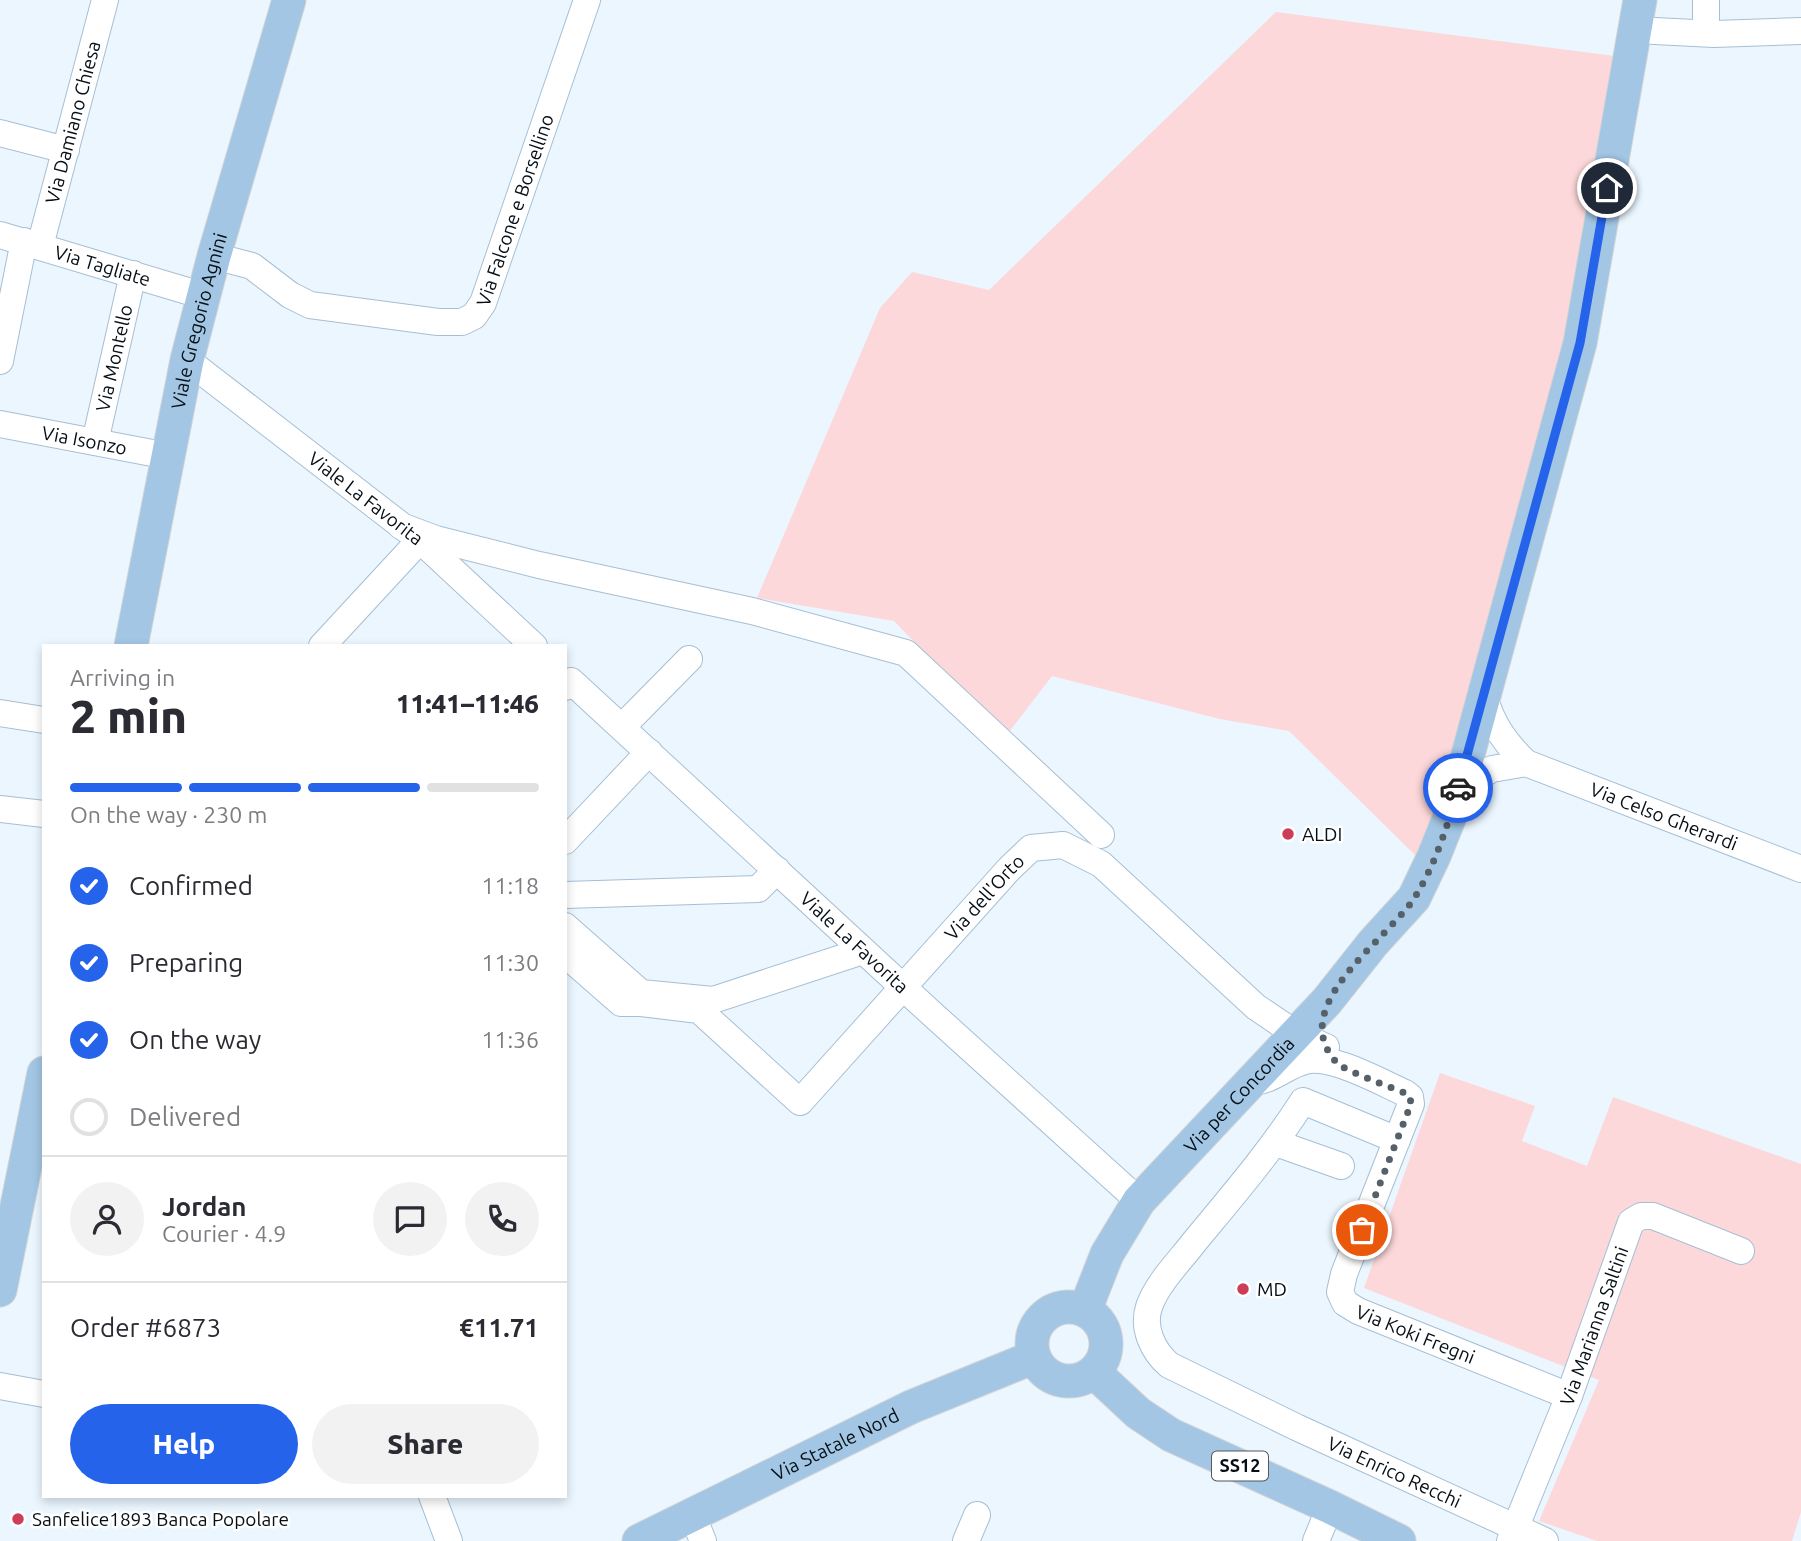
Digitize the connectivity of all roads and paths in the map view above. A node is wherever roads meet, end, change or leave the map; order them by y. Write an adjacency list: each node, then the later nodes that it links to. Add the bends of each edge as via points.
1 (104, 0): 9 (street, Via Damiano Chiesa)
2 (289, 0): 11 (main road, Viale Gregorio Agnini)
3 (587, 0): 11 (street, Via Falcone e Borsellino, via 483,303 474,316 462,322 438,323 310,305 252,267)
4 (1706, 0): 7 (street)
5 (1637, 15): 7 (street); 25 (main road, Via per Concordia, via 1580,343)
6 (1801, 31): 7 (street)
7 (1706, 33)
8 (0, 132): 9 (street)
9 (66, 150): 10 (street, Via Damiano Chiesa)
10 (21, 241): 12 (street, Via Tagliate); 14 (street, Via Damiano Chiesa)
11 (214, 256): 13 (main road, Viale Gregorio Agnini)
12 (133, 274): 13 (street, Via Tagliate); 17 (street, Via Montello)
13 (204, 296): 15 (main road, Viale Gregorio Agnini)
14 (0, 360)
15 (187, 360): 18 (main road, Viale Gregorio Agnini); 19 (street, Viale La Favorita)
16 (0, 424): 17 (street, Via Isonzo)
17 (95, 442): 18 (street, Via Isonzo)
18 (168, 456): 20 (main road, Viale Gregorio Agnini)
19 (411, 533): 21 (street); 22 (street, Viale La Favorita); 35 (street, via 752,611 906,653)
20 (131, 644)
21 (324, 644)
22 (532, 644)
23 (690, 659): 28 (street)
24 (567, 681): 28 (street, Viale La Favorita)
25 (1484, 696): 29 (street, Via Celso Gherardi); 31 (main road, Via per Concordia)
26 (0, 713): 27 (street)
27 (42, 720)
28 (622, 727): 30 (street, Viale La Favorita)
29 (1503, 738): 31 (street, via 1487,740); 32 (street, Via Celso Gherardi)
30 (649, 752): 36 (street); 38 (street, Viale La Favorita)
31 (1481, 758): 32 (street); 44 (main road, Via per Concordia, via 1456,797 1414,898 1327,1000)
32 (1526, 763): 37 (street, Via Celso Gherardi)
33 (0, 809): 34 (street)
34 (42, 814)
35 (1101, 835)
36 (567, 839)
37 (1801, 869)
38 (777, 870): 39 (street, via 758,889); 41 (street, Viale La Favorita)
39 (567, 895)
40 (567, 928): 41 (street, via 641,993 713,1000)
41 (863, 951): 43 (street, Viale La Favorita)
42 (567, 956): 43 (street, Via dell'Orto, via 621,1003 699,1010 800,1102)
43 (903, 986): 44 (street, Via dell'Orto, via 1031,848 1063,845 1101,864 1256,1007); 50 (street, Viale La Favorita)
44 (1318, 1051): 46 (street, Via Koki Fregni, via 1410,1097); 50 (main road, Via per Concordia, via 1252,1082)
45 (42, 1093): 49 (main road)
46 (1397, 1140): 47 (street, Via Enrico Recchi, via 1303,1101); 58 (street, Via Koki Fregni, via 1344,1274 1340,1292 1345,1303)
47 (1276, 1143): 48 (street); 63 (street, Via Enrico Recchi, via 1154,1296 1148,1309 1150,1338 1157,1354 1168,1365)
48 (1341, 1166)
49 (34, 1171): 52 (main road)
50 (1139, 1201): 53 (main road, Via per Concordia, via 1107,1254)
51 (1741, 1251): 58 (street, Via Marianna Saltini, via 1653,1216 1631,1222)
52 (0, 1290)
53 (1085, 1310): 54 (main road, via 1060,1308 1040,1321 1034,1332); 55 (main road, via 1095,1317 1106,1339 1106,1351)
54 (1034, 1357): 55 (main road, via 1055,1379 1076,1381); 62 (main road, Via Statale Nord, via 911,1407)
55 (1094, 1372): 60 (main road, SS12, via 1138,1413 1171,1435)
56 (0, 1386): 57 (street)
57 (42, 1394)
58 (1569, 1396): 63 (street, Via Marianna Saltini)
59 (433, 1498): 64 (street)
60 (1330, 1507): 67 (street); 68 (main road, SS12)
61 (977, 1515): 66 (street)
62 (698, 1527): 65 (main road, Via Statale Nord)
63 (1513, 1535): 69 (street, Via Enrico Recchi)
64 (449, 1541)
65 (639, 1541)
66 (966, 1541)
67 (1316, 1541)
68 (1399, 1541)
69 (1545, 1541)

